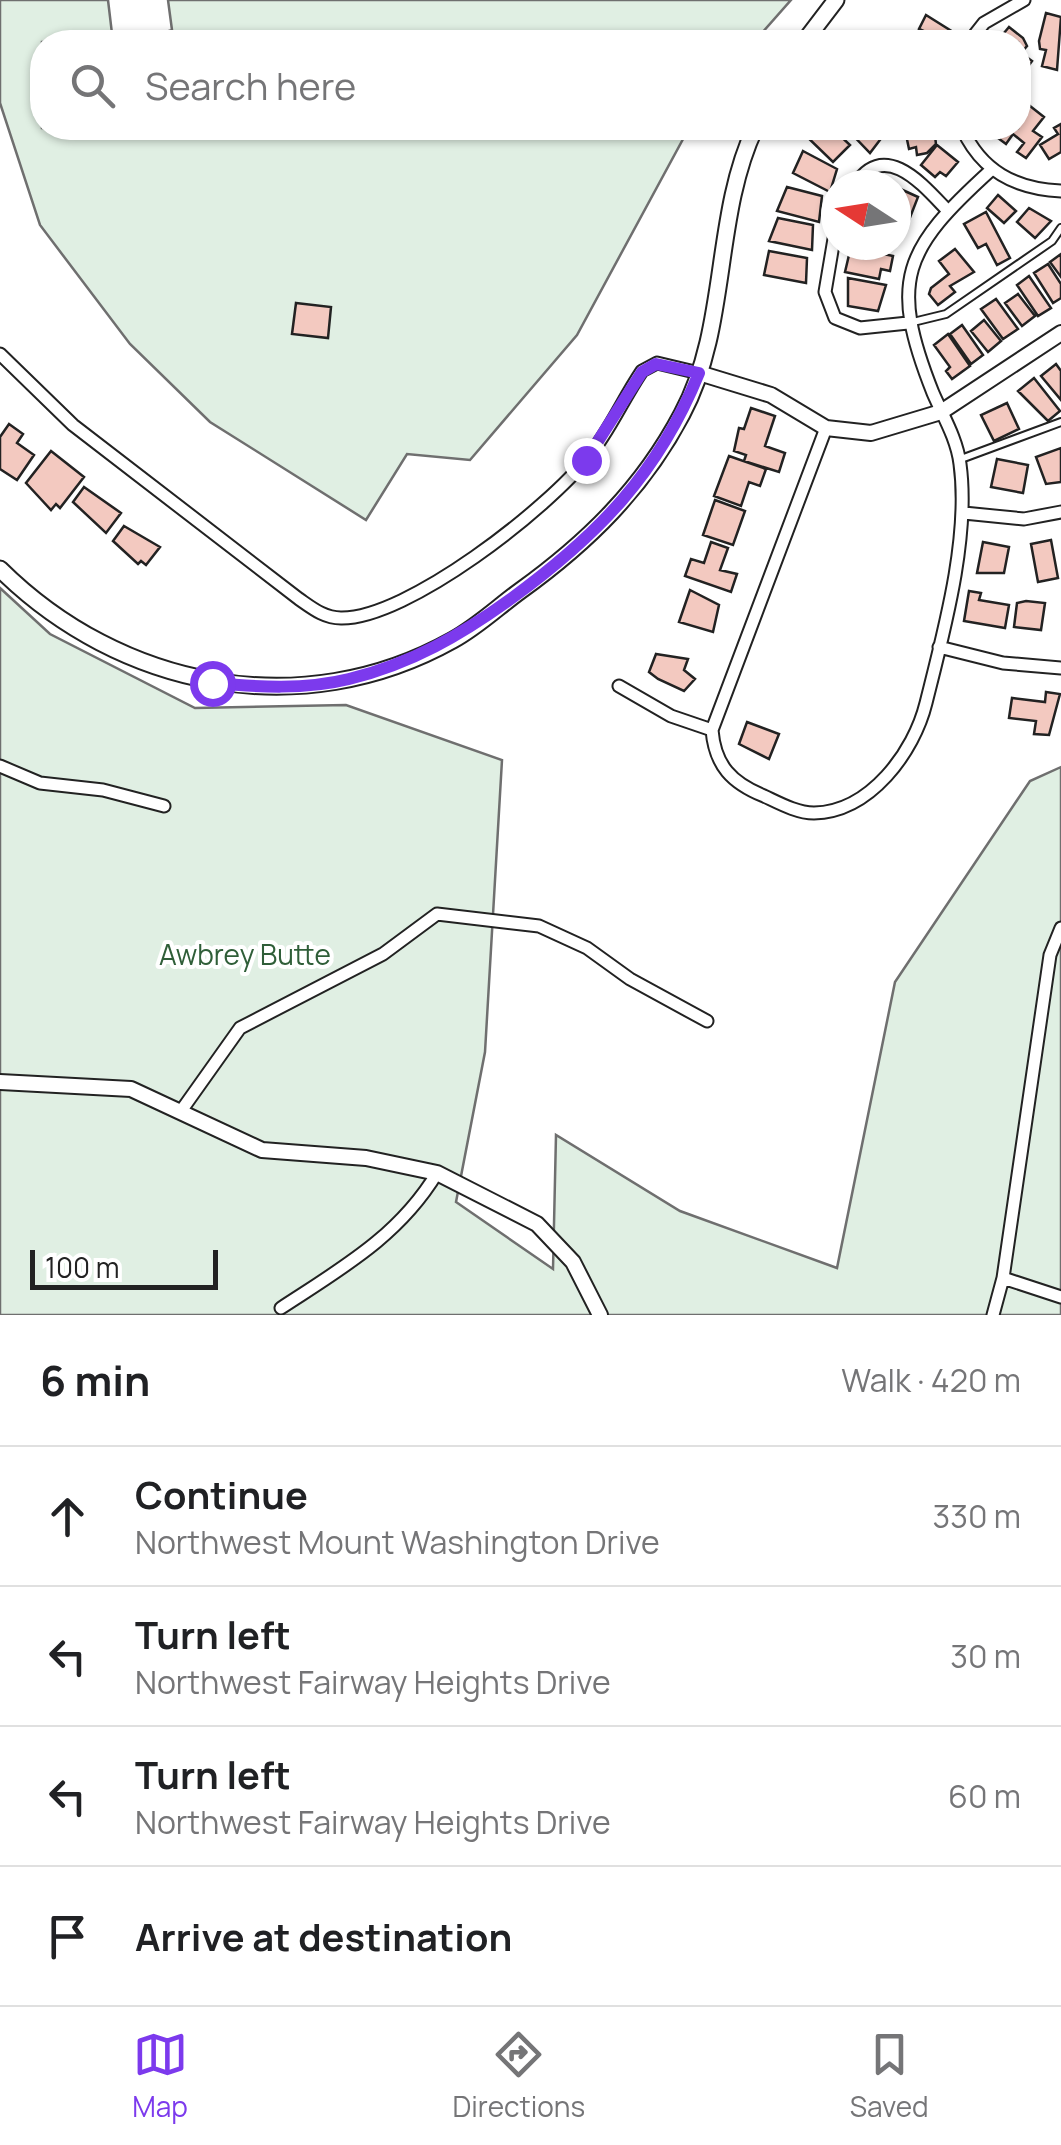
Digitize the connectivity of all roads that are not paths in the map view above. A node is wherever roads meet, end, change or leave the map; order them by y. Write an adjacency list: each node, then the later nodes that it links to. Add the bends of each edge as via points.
1 (836, 0): 3 (main road)
2 (1024, 0): 4 (street)
3 (813, 30)
4 (978, 30)
5 (751, 140): 18 (main road, via 732,202)
6 (970, 140): 9 (street)
7 (872, 170): 8 (street)
8 (908, 170)
9 (991, 170): 11 (street); 12 (street)
10 (911, 173): 12 (street)
11 (1061, 192)
12 (947, 210): 15 (street, via 912,270)
13 (1061, 228): 15 (lane, via 1052,242 946,314)
14 (830, 260): 15 (street, via 825,292 835,318 860,328)
15 (908, 323): 19 (street)
16 (1061, 333): 19 (street)
17 (0, 354): 18 (street, via 73,425 299,599 340,618 383,609 436,582 539,506 586,460 642,372 656,364)
18 (699, 373): 21 (street, via 771,395); 25 (main road, via 684,411 634,488 566,558 454,640 347,680 263,687 162,671 71,628)
19 (941, 412): 21 (street, via 871,434); 22 (street)
20 (1061, 422): 22 (lane)
21 (826, 428): 29 (street)
22 (960, 460): 23 (street)
23 (964, 512): 24 (street, via 1024,520); 26 (street)
24 (1061, 512)
25 (0, 569)
26 (939, 647): 27 (street); 29 (street, via 915,738 889,774 844,806 810,813 745,788 718,762)
27 (1061, 668)
28 (619, 686): 29 (street)
29 (712, 730)
30 (0, 766): 31 (street, via 40,783)
31 (164, 806)
32 (1061, 928): 37 (street, via 1047,975)
33 (707, 1021): 35 (street, via 539,926 436,914 383,954 240,1028)
34 (0, 1082): 35 (street, via 130,1090)
35 (181, 1110): 36 (street, via 262,1150 366,1158)
36 (437, 1173): 39 (street, via 391,1235); 40 (street, via 537,1224 573,1262)
37 (1003, 1278): 38 (street); 41 (street)
38 (1061, 1296)
39 (281, 1308)
40 (600, 1315)
41 (993, 1315)

